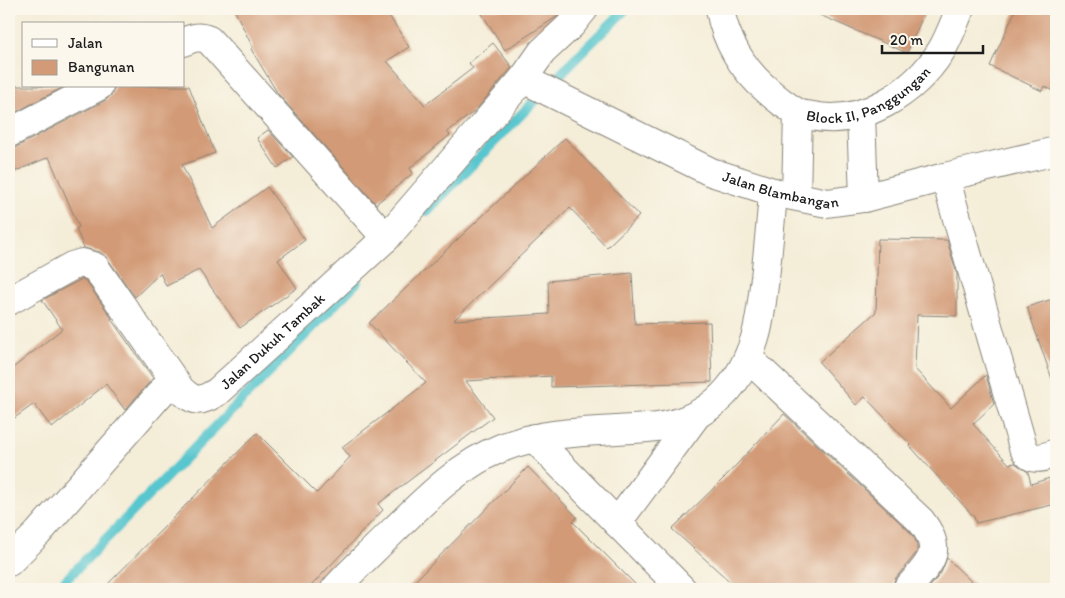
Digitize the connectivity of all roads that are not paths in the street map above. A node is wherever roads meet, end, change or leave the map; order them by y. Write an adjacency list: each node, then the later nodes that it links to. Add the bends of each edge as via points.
1 (584, 9): 6 (street, Jalan Dukuh Tambak, via 542,52)
2 (720, 9): 7 (street, via 733,49 746,68 760,84)
3 (960, 9): 8 (street, Block II, Panggungan, via 940,51 925,70 888,102)
4 (185, 42): 14 (street, via 202,37 209,40)
5 (95, 88): 9 (street)
6 (540, 88): 12 (street, Jalan Blambangan, via 712,172); 14 (street, Jalan Dukuh Tambak)
7 (798, 113): 8 (street, Block II, Panggungan, via 832,119); 12 (street)
8 (861, 114): 13 (street)
9 (9, 133)
10 (1056, 151): 11 (street, Jalan Blambangan)
11 (945, 177): 13 (street, Jalan Blambangan); 20 (street, via 1023,447 1034,458)
12 (784, 194): 13 (street, Jalan Blambangan, via 827,203); 16 (street, via 770,232 760,317)
13 (864, 198)
14 (386, 238): 17 (street, Jalan Dukuh Tambak, via 217,392 200,400 192,399)
15 (9, 301): 17 (street, Jalan Dukuh Tambak, via 72,266 82,263 95,266)
16 (748, 358): 18 (street, via 720,399); 25 (street, via 929,530 933,540 932,558)
17 (173, 379): 22 (street)
18 (696, 416): 19 (street, via 675,424 649,428); 21 (street)
19 (534, 438): 21 (street); 23 (street, via 501,448 453,476 431,494)
20 (1056, 453)
21 (617, 523): 24 (street)
22 (9, 562)
23 (349, 584)
24 (682, 589)
25 (907, 589)

